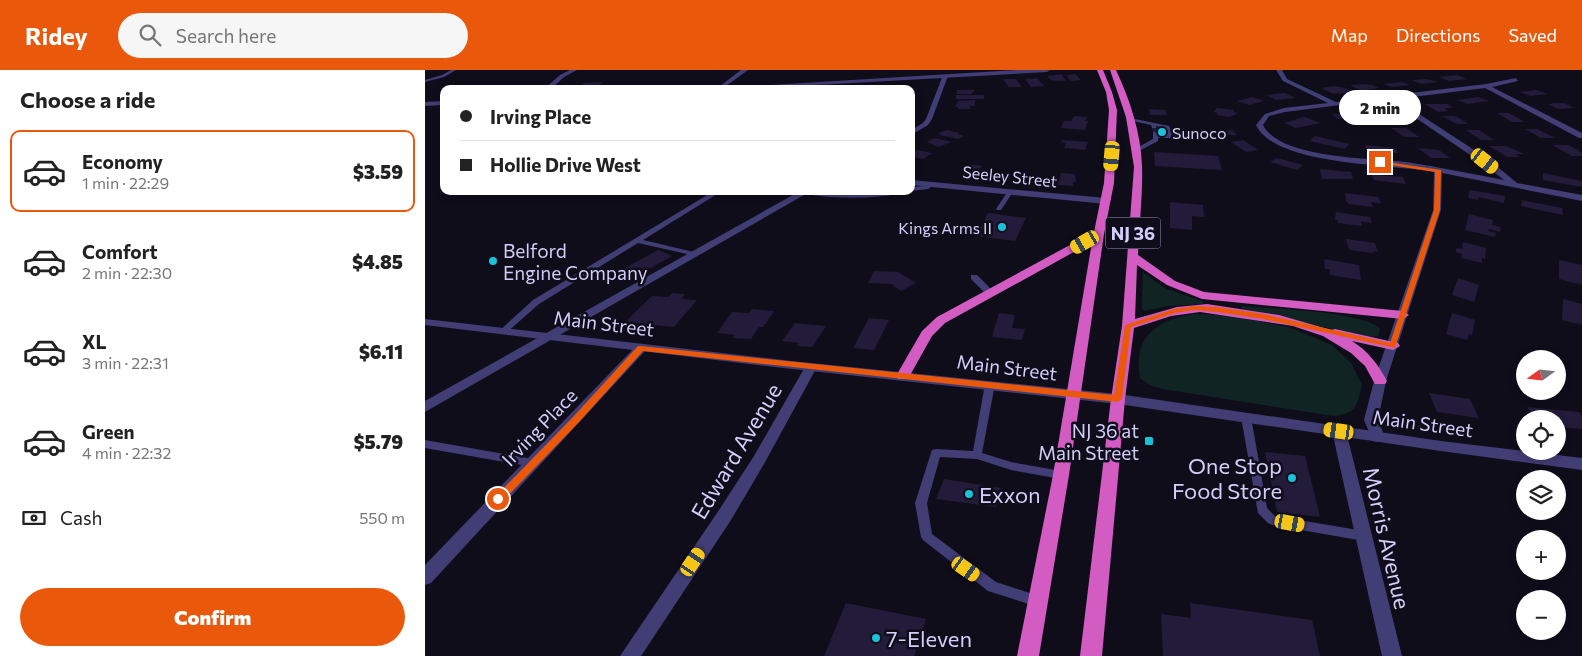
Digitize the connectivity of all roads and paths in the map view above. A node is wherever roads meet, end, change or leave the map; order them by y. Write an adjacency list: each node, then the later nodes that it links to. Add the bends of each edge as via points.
1 (454, 70): 10 (lane)
2 (574, 70): 11 (street)
3 (745, 70): 12 (street)
4 (1047, 70): 8 (street)
5 (1099, 70): 34 (highway, NJ 36, via 1113,110 1113,143)
6 (1113, 70): 19 (highway, NJ 36)
7 (1279, 70): 18 (street, via 1285,80)
8 (945, 76): 13 (street); 20 (street, via 929,120)
9 (1516, 80): 14 (street)
10 (425, 81)
11 (553, 85)
12 (723, 85)
13 (776, 85)
14 (1486, 86): 15 (street); 21 (street)
15 (1389, 97): 18 (street); 26 (street)
16 (440, 103): 17 (street)
17 (425, 104)
18 (1334, 104): 23 (street, via 1283,110 1264,116 1260,128 1285,146 1323,156)
19 (1130, 119): 22 (highway, NJ 36); 22 (lane, via 1155,130 1153,144)
20 (915, 131)
21 (1582, 136)
22 (1137, 150): 39 (highway, NJ 36)
23 (1438, 170): 26 (street); 42 (street, via 1437,210)
24 (915, 182): 25 (street, Seeley Street)
25 (932, 184): 27 (lane); 28 (street, Seeley Street)
26 (1516, 185): 33 (street)
27 (915, 189)
28 (1010, 192): 34 (street, Seeley Street); 35 (lane)
29 (713, 195): 37 (lane)
30 (801, 195): 38 (street)
31 (816, 195): 32 (lane)
32 (886, 195)
33 (1582, 198)
34 (1106, 201): 36 (highway, NJ 36)
35 (999, 209)
36 (1099, 234): 41 (highway); 54 (highway, NJ 36)
37 (638, 241): 38 (lane); 46 (lane, via 536,302)
38 (696, 254): 47 (street)
39 (1131, 255): 42 (highway, via 1171,283 1202,295); 44 (highway, NJ 36)
40 (973, 277): 41 (lane)
41 (990, 293): 51 (highway, via 941,320 927,334)
42 (1403, 315): 48 (street)
43 (425, 322): 46 (street, Main Street)
44 (1128, 326): 45 (highway, via 1174,311 1195,308 1263,316); 55 (highway, NJ 36)
45 (1318, 329): 48 (highway); 52 (highway, via 1347,344 1368,361)
46 (502, 332): 47 (street, Main Street)
47 (551, 336): 49 (street, Main Street); 56 (street)
48 (1393, 346): 52 (street)
49 (641, 348): 50 (street, Main Street); 62 (street, Irving Place)
50 (811, 367): 51 (street, Main Street); 69 (street, Edward Avenue, via 735,500)
51 (903, 376): 53 (street, Main Street)
52 (1380, 381): 59 (street, via 1371,420)
53 (990, 384): 54 (street, Main Street); 61 (lane)
54 (1072, 395): 55 (street, Main Street); 64 (highway, NJ 36)
55 (1118, 399): 57 (street, Main Street); 71 (highway, NJ 36)
56 (425, 408)
57 (1246, 417): 58 (street, Main Street); 65 (lane, via 1262,510 1272,520)
58 (1339, 431): 59 (street, Main Street); 65 (street, Morris Avenue)
59 (1378, 436): 63 (street, Main Street)
60 (425, 444): 62 (lane)
61 (977, 455): 64 (lane); 66 (lane, via 935,453 921,503 927,537)
62 (533, 464): 67 (street, Irving Place)
63 (1582, 464)
64 (1061, 476): 68 (highway, NJ 36)
65 (1364, 536): 72 (street, Morris Avenue)
66 (966, 569): 68 (lane, via 992,587)
67 (425, 577)
68 (1038, 601): 70 (highway, NJ 36)
69 (630, 656)
70 (1028, 656)
71 (1091, 656)
72 (1392, 656)

